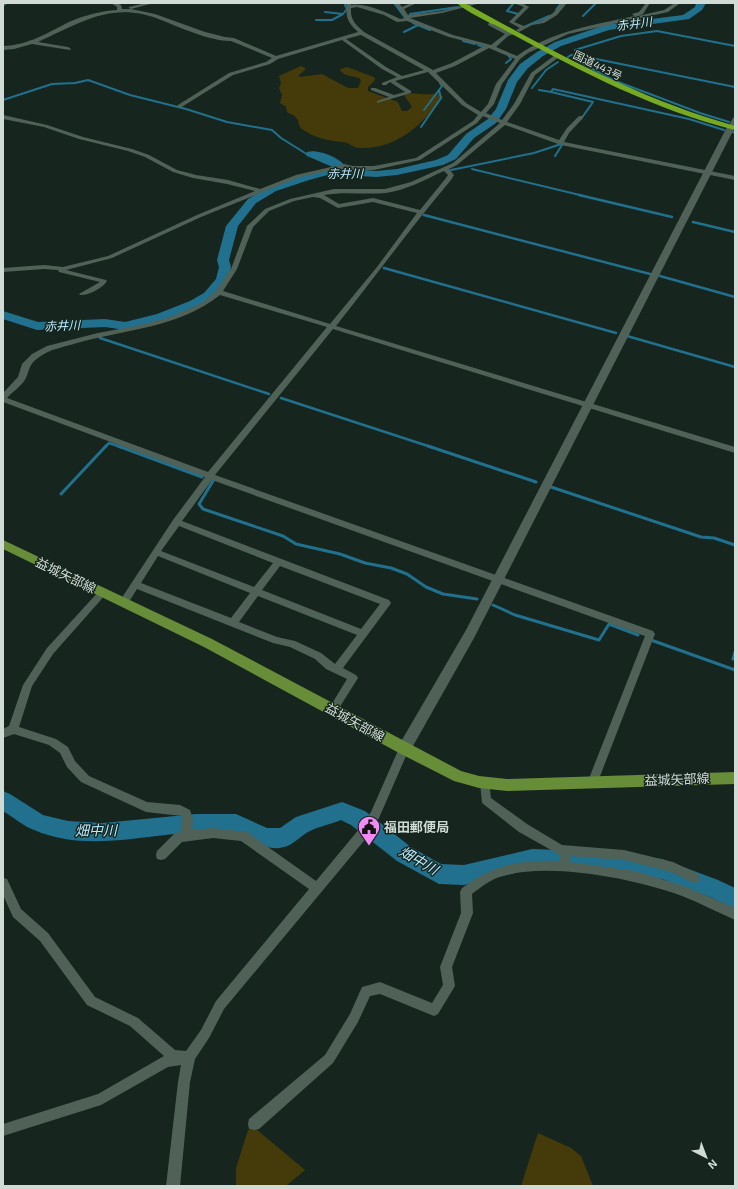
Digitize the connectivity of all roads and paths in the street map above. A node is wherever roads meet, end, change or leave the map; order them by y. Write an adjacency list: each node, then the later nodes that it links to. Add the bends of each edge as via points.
1 (6, 3): 14 (street)
2 (113, 3): 17 (street)
3 (152, 3): 17 (street)
4 (397, 3): 16 (street)
5 (415, 3): 16 (street)
6 (460, 3): 15 (highway, 国道443号)
7 (479, 3): 15 (street)
8 (517, 3): 21 (street, via 526,7 511,22)
9 (564, 3): 21 (street, via 556,14)
10 (648, 3): 19 (street, via 641,13)
11 (678, 3): 19 (street, via 666,11)
12 (357, 4): 13 (street); 18 (street, via 399,21)
13 (350, 5): 23 (street, via 348,15 352,24)
14 (3, 6)
15 (467, 7): 18 (street); 20 (highway, 国道443号)
16 (400, 9): 18 (street)
17 (120, 11): 25 (street, via 83,18); 31 (street, via 153,14 187,28 232,40)
18 (407, 18): 27 (street, via 430,29)
19 (620, 20): 26 (street, via 566,33)
20 (492, 21): 26 (highway, 国道443号); 27 (street, via 492,26 510,34)
21 (525, 28): 22 (street)
22 (519, 30)
23 (362, 32): 24 (street); 33 (street)
24 (343, 39): 31 (street); 34 (street)
25 (33, 43): 28 (street, via 16,48); 29 (street)
26 (537, 46): 30 (highway, 国道443号); 32 (street)
27 (490, 47): 32 (street); 33 (street, via 447,68)
28 (3, 48)
29 (68, 49)
30 (557, 56): 45 (street, via 533,74 517,104); 46 (highway, 国道443号, via 602,80 649,100)
31 (276, 58): 40 (street, via 268,63 231,74)
32 (518, 58): 41 (street, via 496,84 491,104)
33 (430, 71): 34 (street); 41 (street, via 464,104)
34 (402, 78): 35 (street)
35 (392, 81): 36 (street); 38 (street, via 409,92)
36 (384, 84)
37 (373, 89): 38 (street)
38 (392, 96): 39 (street)
39 (379, 102)
40 (180, 106)
41 (484, 115): 45 (street); 51 (street, via 431,152 412,162 364,169 344,166 298,176)
42 (3, 117): 51 (street, via 130,150 175,171 195,177 228,182)
43 (581, 117): 47 (street, via 562,138)
44 (735, 119): 46 (street)
45 (502, 122): 47 (street); 48 (street, via 455,164)
46 (733, 128): 49 (street)
47 (561, 143): 49 (street)
48 (445, 168): 52 (street, via 395,189 334,191); 53 (street, via 451,175)
49 (707, 172): 50 (street); 60 (street)
50 (735, 178)
51 (260, 191): 54 (street, via 110,257 63,269)
52 (309, 196): 53 (street, via 321,196 338,206 373,200); 56 (street, via 278,204 254,221 247,232 234,269)
53 (421, 212): 58 (street)
54 (53, 269): 55 (street, via 44,267); 57 (street, via 104,281)
55 (3, 270)
56 (219, 292): 58 (street); 59 (street, via 204,304 172,319 98,335 45,351 25,366 22,378)
57 (82, 294)
58 (330, 327): 60 (street); 62 (street)
59 (3, 398): 62 (street)
60 (588, 405): 61 (street); 67 (street)
61 (735, 450)
62 (210, 476): 63 (street); 67 (street)
63 (176, 522): 65 (street); 66 (street)
64 (3, 544): 69 (main road, 益城矢部線)
65 (156, 552): 68 (street); 70 (street)
66 (278, 561): 70 (street); 73 (street, via 386,603)
67 (498, 580): 78 (street); 80 (street, via 650,634)
68 (135, 584): 71 (street); 72 (street)
69 (103, 592): 71 (main road, 益城矢部線); 76 (street, via 50,651 28,685)
70 (256, 592): 72 (street); 73 (street)
71 (124, 602): 75 (main road, 益城矢部線, via 208,643)
72 (233, 623): 74 (street, via 292,644 318,656 329,666)
73 (363, 634): 74 (street)
74 (337, 669): 75 (street, via 353,678)
75 (333, 710): 78 (main road, 益城矢部線)
76 (13, 729): 77 (street); 82 (street, via 52,742 64,750 71,764 85,779 146,807 180,810 186,813)
77 (3, 734)
78 (404, 749): 81 (main road, 益城矢部線, via 459,776); 88 (street, via 375,815)
79 (735, 778): 80 (main road, 益城矢部線)
80 (593, 781): 81 (main road, 益城矢部線, via 507,785)
81 (485, 783): 83 (street, via 486,800 523,828)
82 (187, 833): 84 (street, via 178,837); 88 (street, via 242,836)
83 (565, 851): 85 (street); 86 (street, via 624,855 673,868)
84 (161, 855)
85 (565, 866): 89 (street, via 635,876 684,891); 91 (street, via 536,865 509,868 479,881 466,892 467,913 446,968 449,986 434,1010 380,988 366,991 354,1018 328,1059)
86 (694, 878)
87 (3, 883): 90 (street, via 17,913 44,937 91,1001 134,1022 173,1056)
88 (317, 888): 90 (street, via 220,1005)
89 (735, 914)
90 (189, 1058): 92 (street, via 166,1061 101,1099); 93 (street)
91 (254, 1124)
92 (3, 1130)
93 (173, 1186)

